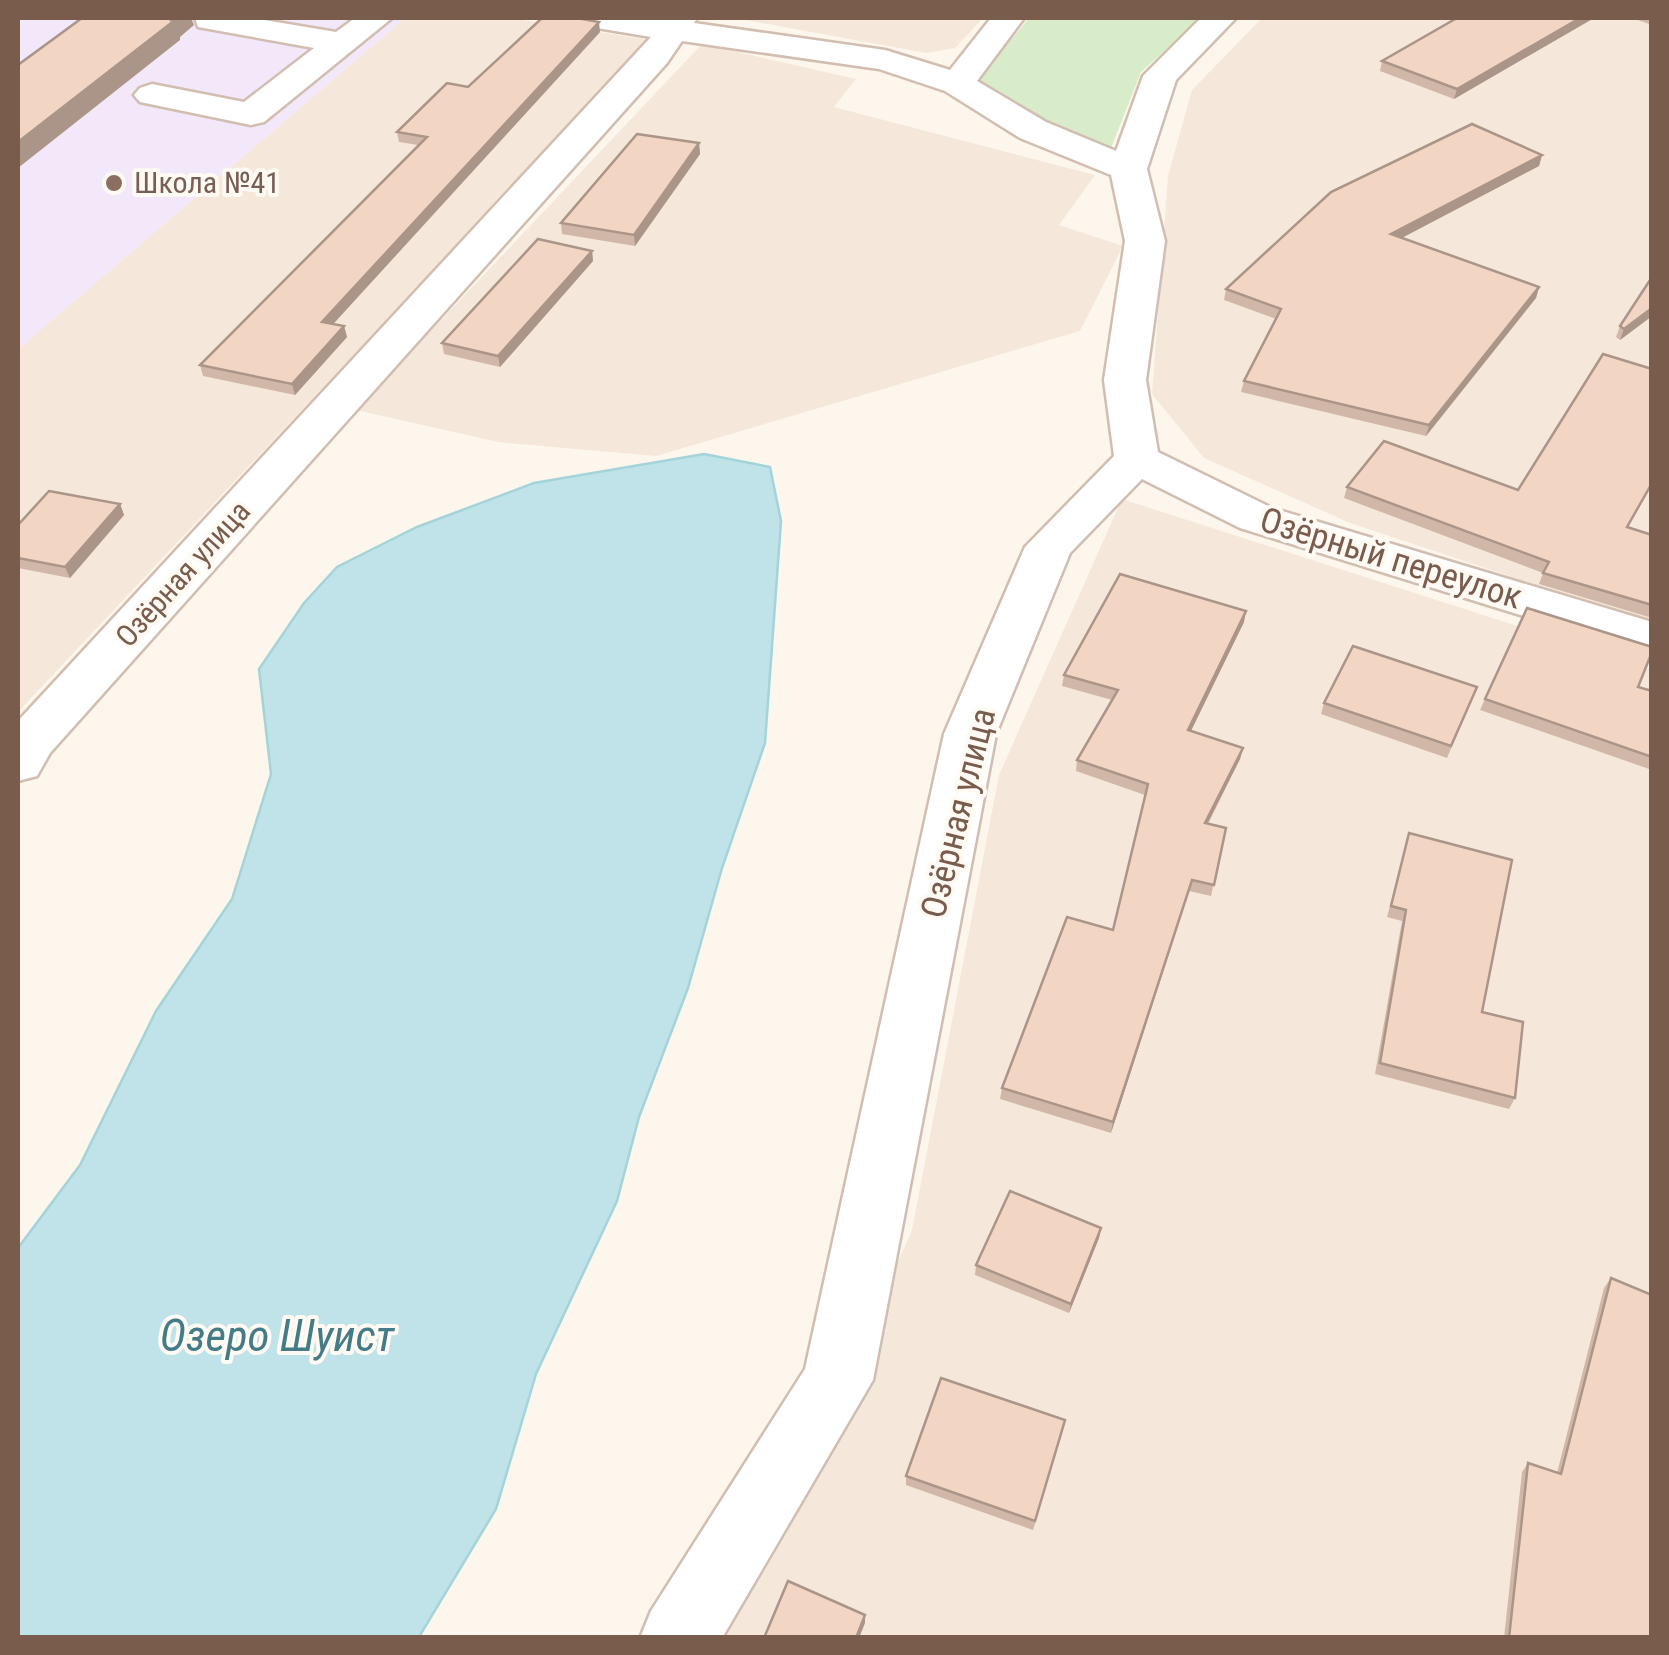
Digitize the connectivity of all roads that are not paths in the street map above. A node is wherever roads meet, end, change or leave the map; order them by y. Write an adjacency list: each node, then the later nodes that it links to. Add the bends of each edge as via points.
1 (375, 18): 7 (street)
2 (591, 18): 6 (street)
3 (1008, 18): 8 (street)
4 (1220, 18): 10 (street, via 1160,76)
5 (210, 20): 7 (street)
6 (677, 25): 8 (street, via 885,60); 13 (street, Озёрная улица)
7 (342, 43): 9 (street, via 251,114)
8 (957, 84): 10 (street, via 1033,130)
9 (152, 95)
10 (1128, 169): 11 (street, via 1146,242 1125,380)
11 (1137, 459): 12 (street, Озёрный переулок, via 1256,518); 14 (street, Озёрная улица, via 1049,548 970,734 838,1380)
12 (1652, 639)
13 (18, 762)
14 (678, 1638)

